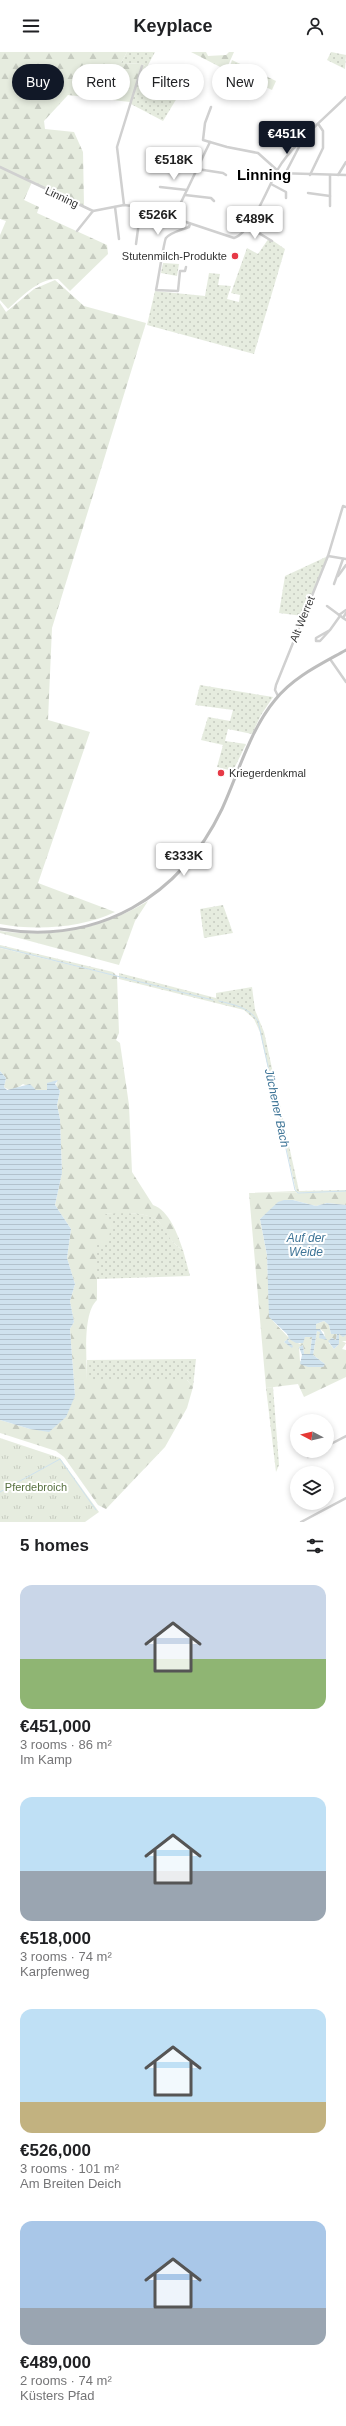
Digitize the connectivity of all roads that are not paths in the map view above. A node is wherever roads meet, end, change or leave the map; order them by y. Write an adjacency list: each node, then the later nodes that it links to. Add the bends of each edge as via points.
1 (138, 79): 28 (street, via 117,146)
2 (346, 97): 4 (street)
3 (211, 107): 5 (street, via 202,136)
4 (319, 125): 6 (street); 16 (street, via 323,131 323,146)
5 (210, 142): 8 (street); 12 (street, via 258,153)
6 (301, 142): 12 (street); 14 (street)
7 (180, 157): 8 (street)
8 (201, 161): 11 (street)
9 (346, 162): 18 (street)
10 (0, 166): 32 (street, Linning)
11 (197, 169): 19 (street, via 223,173); 22 (street)
12 (277, 170): 13 (street, Linning)
13 (276, 174): 14 (street); 20 (street, Linning)
14 (286, 174): 16 (street)
15 (346, 174): 18 (street)
16 (310, 175): 17 (street)
17 (330, 175): 18 (street); 25 (street)
18 (338, 175)
19 (226, 176)
20 (271, 184): 26 (street, via 286,192); 35 (street, Linning)
21 (160, 186): 22 (street)
22 (187, 190): 24 (street)
23 (308, 193): 25 (street)
24 (185, 194): 27 (street, via 211,198); 33 (street)
25 (330, 196): 29 (street)
26 (286, 198)
27 (214, 201)
28 (124, 205): 30 (street, Linning); 31 (street, Linning)
29 (330, 206)
30 (115, 207): 32 (street, Linning); 37 (street)
31 (141, 207): 33 (street, Linning); 39 (street)
32 (93, 211): 36 (street, Linning)
33 (174, 217): 34 (street, Linning)
34 (190, 224): 35 (street, Linning, via 232,238 240,236); 40 (street, via 164,241 162,267 156,290 178,291 180,271 185,271)
35 (247, 226): 38 (street)
36 (77, 231)
37 (119, 239)
38 (272, 241)
39 (136, 244)
40 (186, 266)
41 (346, 507): 42 (street, Alt Werret, via 343,506)
42 (328, 556): 43 (street); 56 (street, Alt Werret, via 276,685)
43 (345, 559): 45 (street)
44 (346, 565): 45 (street)
45 (335, 580): 46 (street)
46 (334, 584)
47 (327, 606): 50 (street)
48 (346, 610): 50 (street)
49 (346, 613): 50 (street)
50 (341, 616): 51 (street); 52 (street)
51 (346, 620)
52 (330, 630): 52 (street, via 316,638 316,641 320,641)
53 (346, 650): 54 (street)
54 (330, 659): 55 (street); 56 (street, via 295,681)
55 (346, 682)
56 (278, 696): 57 (street, via 259,725 211,828 195,853 168,883 129,910 89,926 43,932)
57 (0, 929)
58 (346, 1436): 59 (street)
59 (334, 1442)
60 (346, 1498): 61 (street)
61 (301, 1522)

